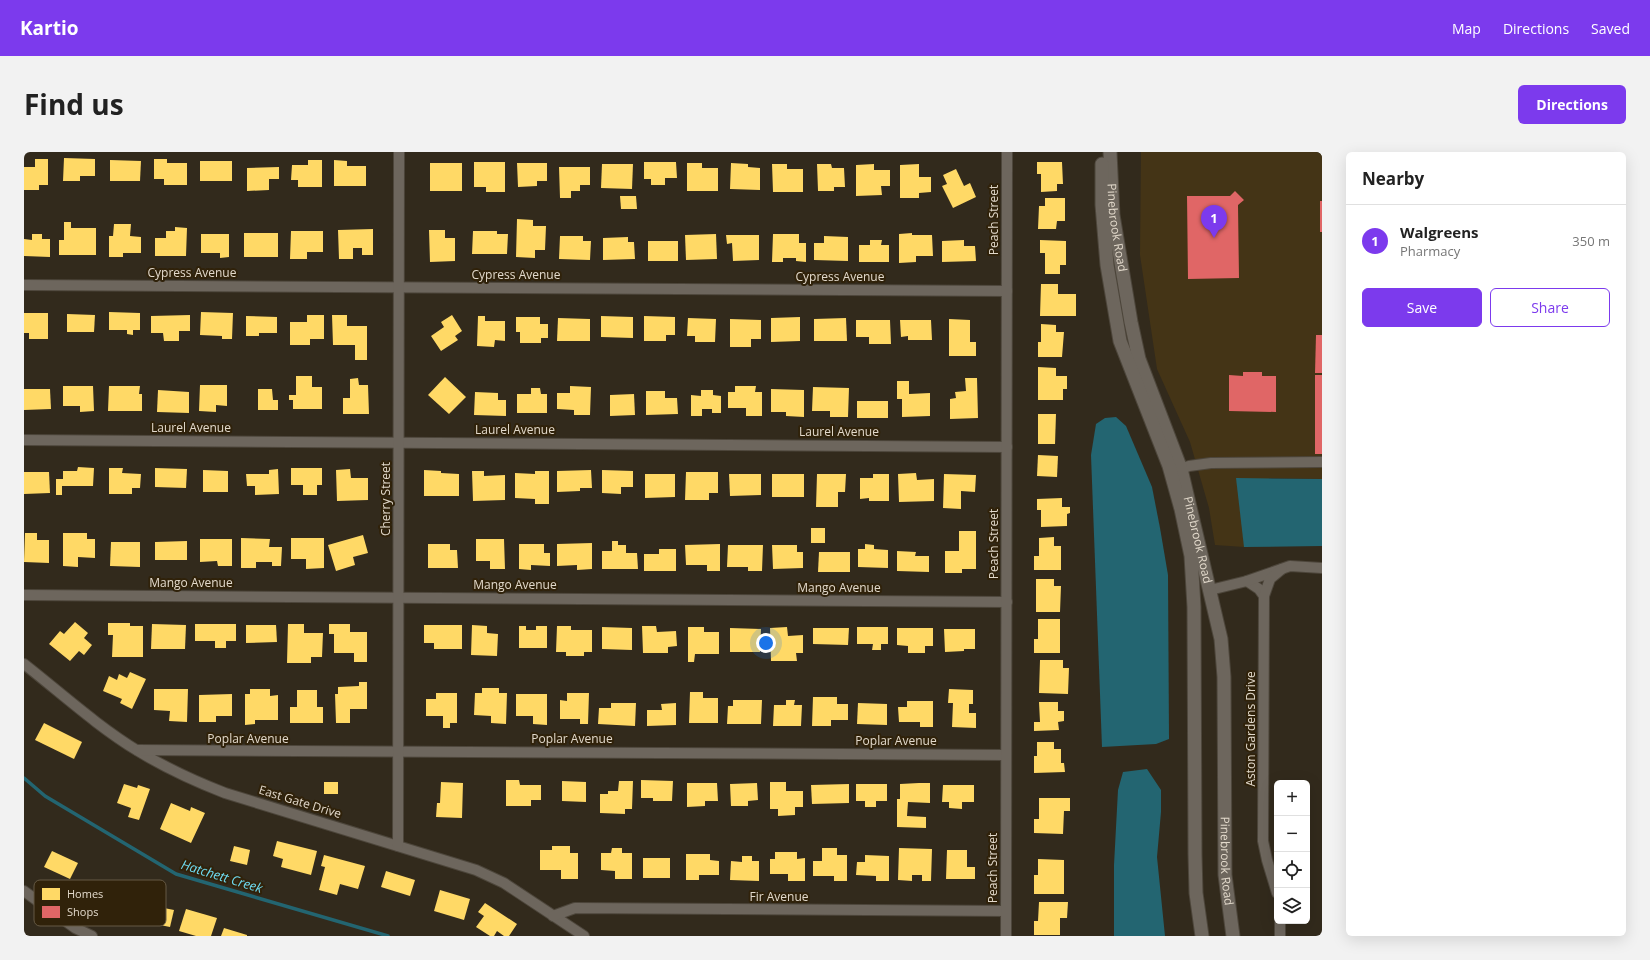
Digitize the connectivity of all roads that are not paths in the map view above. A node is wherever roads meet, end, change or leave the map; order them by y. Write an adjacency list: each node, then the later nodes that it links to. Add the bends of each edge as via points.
1 (398, 152): 7 (street, Cherry Street)
2 (1008, 152): 8 (street, Peach Street)
3 (1102, 152): 5 (street, Pinebrook Road, via 1102,205)
4 (1110, 152): 5 (street, Pinebrook Road)
5 (1114, 264): 13 (street, Pinebrook Road, via 1139,359); 37 (street, Pinebrook Road, via 1120,341 1169,466 1191,556 1194,615 1195,861)
6 (24, 285): 7 (street, Cypress Avenue)
7 (399, 288): 8 (street, Cypress Avenue); 10 (street, Cherry Street)
8 (1008, 291): 11 (street, Peach Street)
9 (24, 440): 10 (street, Laurel Avenue)
10 (399, 442): 11 (street, Laurel Avenue); 20 (street, Cherry Street)
11 (1007, 446): 21 (street, Peach Street)
12 (1322, 462): 13 (street, via 1211,463)
13 (1181, 469): 17 (street, Pinebrook Road)
14 (1322, 568): 15 (street, via 1296,565)
15 (1282, 569): 16 (street); 19 (street, Aston Gardens Drive, via 1270,579)
16 (1247, 581): 17 (street); 19 (street)
17 (1210, 590): 38 (street, Pinebrook Road, via 1223,658 1226,875)
18 (24, 595): 20 (street, Mango Avenue)
19 (1264, 596): 27 (street, Aston Gardens Drive, via 1263,841)
20 (398, 597): 21 (street, Mango Avenue); 24 (street, Cherry Street)
21 (1007, 602): 25 (street, Peach Street)
22 (24, 664): 23 (street, East Gate Drive)
23 (137, 750): 24 (street, Poplar Avenue); 26 (street, East Gate Drive, via 195,782)
24 (398, 752): 25 (street, Poplar Avenue); 26 (street, Cherry Street)
25 (1006, 755): 30 (street, Peach Street)
26 (398, 846): 31 (street, East Gate Drive, via 491,876)
27 (1275, 888)
28 (24, 891): 29 (street)
29 (34, 898)
30 (1006, 911): 31 (street, Fir Avenue, via 575,908); 36 (street, Peach Street)
31 (553, 916): 35 (street, East Gate Drive)
32 (1280, 924): 39 (street)
33 (72, 926): 34 (street)
34 (92, 936)
35 (584, 936)
36 (1006, 936)
37 (1202, 936)
38 (1233, 936)
39 (1280, 936)

